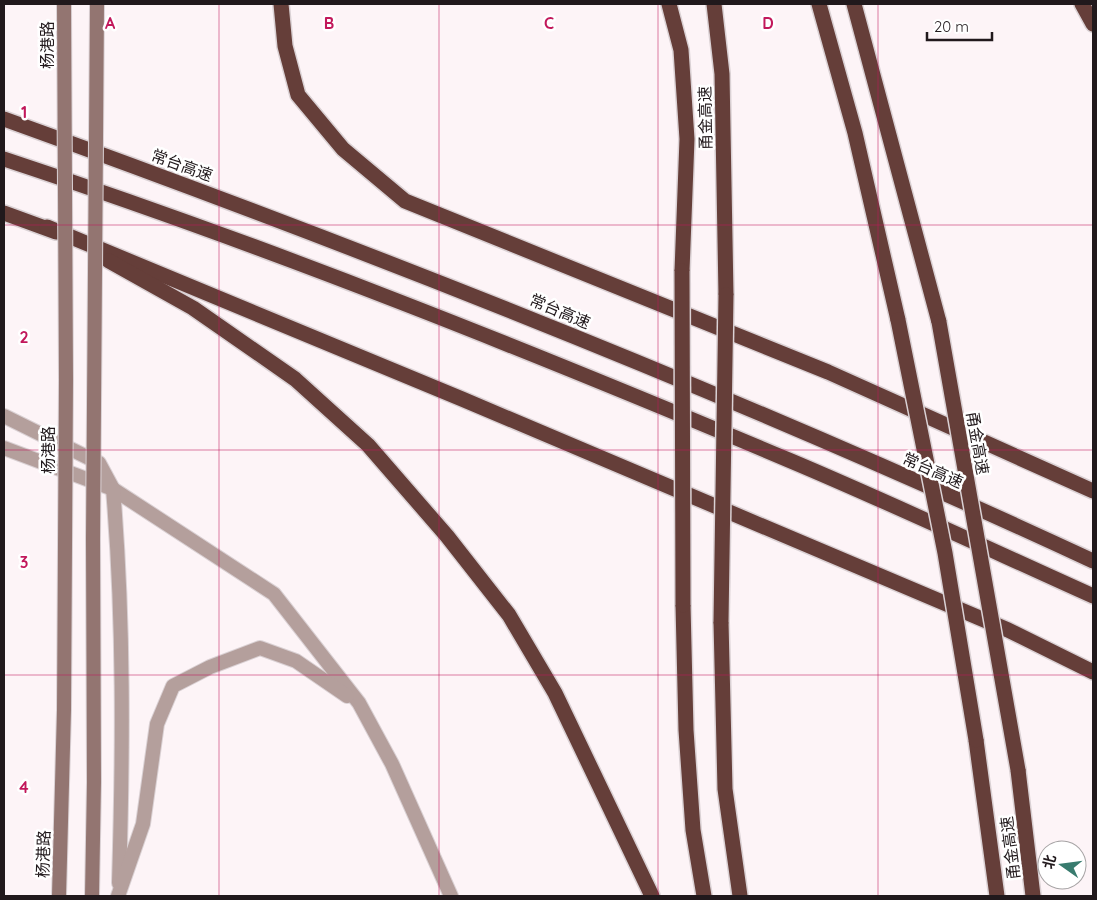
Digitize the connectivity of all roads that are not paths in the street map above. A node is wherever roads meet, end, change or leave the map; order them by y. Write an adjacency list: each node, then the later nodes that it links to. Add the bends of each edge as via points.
1 (64, 4): 22 (main road, 杨港路, bridge, via 66,418)
2 (96, 4): 23 (main road, bridge)
3 (282, 4): 17 (highway, via 285,46 298,95 343,149 405,202 828,372)
4 (669, 4): 27 (highway, bridge, via 681,50 687,139 682,271 683,605 686,730 693,830)
5 (714, 4): 28 (highway, 甬金高速, bridge, via 722,74 726,295 721,622 725,789)
6 (818, 4): 29 (highway, 甬金高速, bridge, via 855,133 898,320 945,553 976,740)
7 (854, 4): 30 (highway, 甬金高速, bridge, via 939,322 1018,770)
8 (1082, 4): 9 (highway)
9 (1093, 24)
10 (4, 119): 18 (highway, 常台高速, via 482,298 820,439)
11 (4, 159): 19 (highway, via 154,209 473,330 794,462)
12 (4, 213): 13 (highway)
13 (47, 227): 20 (highway, via 999,626); 26 (highway, via 193,308 295,379 368,445 447,536 509,615 555,693)
14 (4, 416): 16 (street, via 99,464)
15 (4, 448): 16 (street)
16 (113, 489): 21 (street, via 274,594); 24 (street, via 121,606 122,772)
17 (1093, 491)
18 (1093, 561)
19 (1093, 596)
20 (1093, 672)
21 (359, 703): 24 (street, via 296,661 260,648 210,667 174,686 157,724 144,824); 25 (street, via 392,764)
22 (59, 896)
23 (92, 896)
24 (118, 896)
25 (451, 896)
26 (652, 896)
27 (704, 896)
28 (740, 896)
29 (997, 896)
30 (1033, 896)

